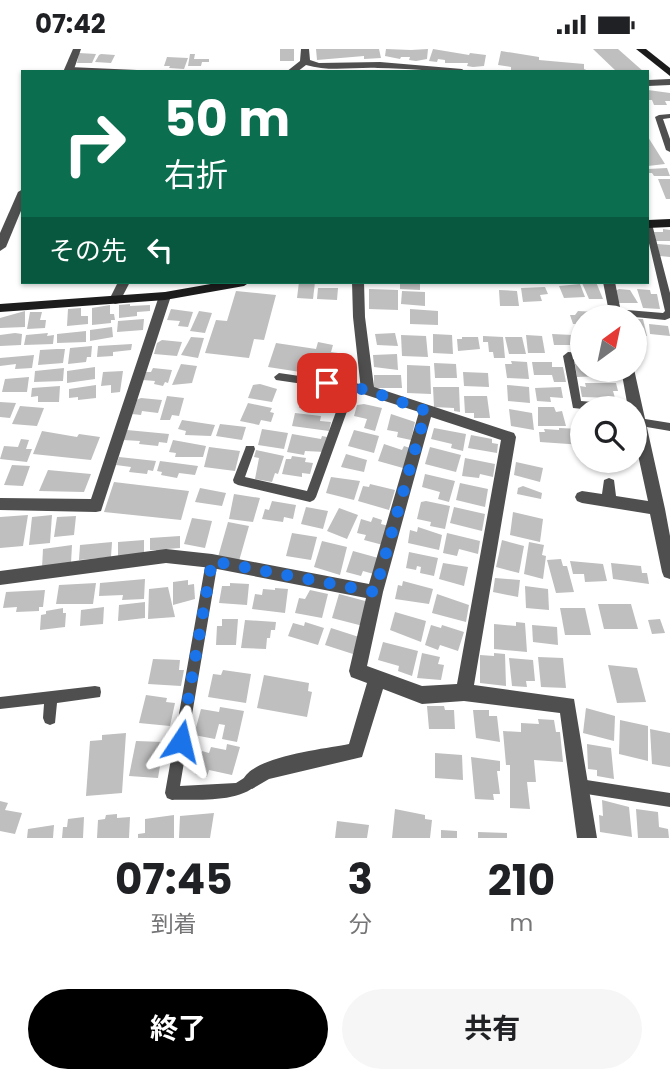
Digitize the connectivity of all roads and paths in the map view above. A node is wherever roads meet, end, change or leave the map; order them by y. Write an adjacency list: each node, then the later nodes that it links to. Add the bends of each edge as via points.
1 (77, 49): 5 (street)
2 (304, 49): 4 (street)
3 (640, 49): 8 (street)
4 (305, 62): 6 (street); 7 (street)
5 (69, 70)
6 (293, 70)
7 (439, 70)
8 (670, 73)
9 (670, 82): 10 (street)
10 (649, 83)
11 (670, 116): 12 (lane, via 659,117)
12 (670, 150)
13 (21, 197): 17 (street)
14 (670, 223): 15 (street)
15 (649, 224)
16 (649, 228): 26 (lane)
17 (0, 247)
18 (123, 284): 23 (street)
19 (233, 284): 22 (street)
20 (358, 284): 30 (street)
21 (609, 284): 24 (street)
22 (165, 296): 23 (street); 39 (street, via 96,506)
23 (115, 300): 25 (street)
24 (614, 305)
25 (0, 308)
26 (670, 312): 27 (lane, via 665,317)
27 (648, 316)
28 (279, 377): 29 (lane)
29 (351, 386): 30 (lane); 34 (lane, via 310,497 239,479)
30 (368, 390): 31 (street)
31 (426, 411): 44 (street); 47 (street, via 509,437)
32 (647, 417): 33 (lane)
33 (670, 427)
34 (250, 449)
35 (647, 459): 40 (street)
36 (609, 484): 38 (street)
37 (582, 497): 38 (street)
38 (609, 501): 40 (street)
39 (0, 504)
40 (658, 509): 42 (street)
41 (212, 561): 43 (street, via 166,556); 44 (street); 51 (lane, via 172,793 238,790)
42 (670, 572)
43 (0, 578)
44 (375, 592): 45 (street, via 357,671)
45 (377, 679): 47 (street, via 422,695); 51 (street, via 356,751 265,771)
46 (95, 692): 48 (lane)
47 (464, 692): 52 (street, via 568,705)
48 (51, 697): 49 (lane); 50 (lane)
49 (0, 702)
50 (50, 718)
51 (252, 780)
52 (580, 786): 53 (lane); 54 (street)
53 (670, 800)
54 (587, 838)

